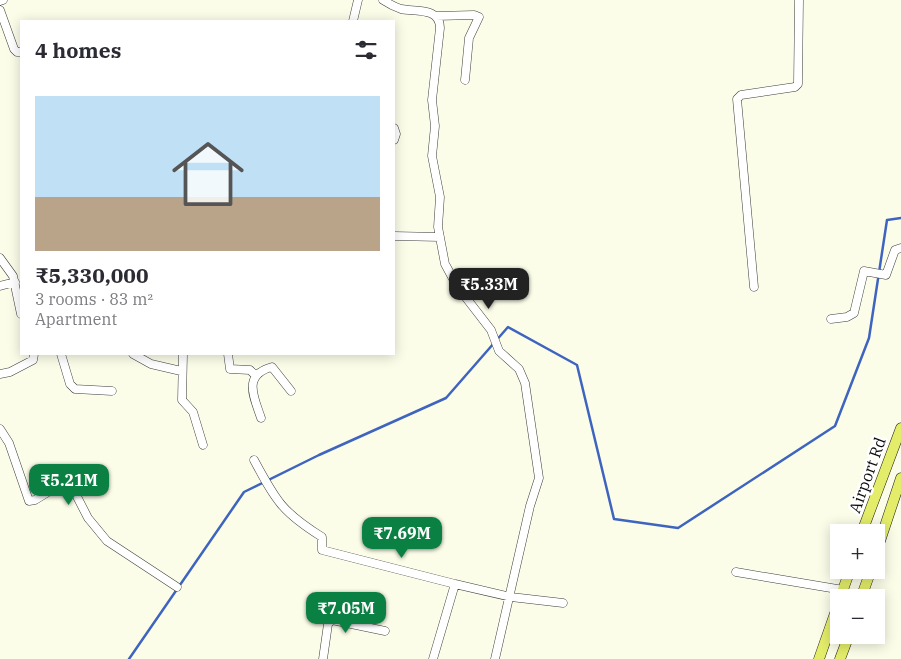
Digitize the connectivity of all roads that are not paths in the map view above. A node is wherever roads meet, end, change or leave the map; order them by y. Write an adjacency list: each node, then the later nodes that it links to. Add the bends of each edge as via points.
1 (358, 0): 6 (street)
2 (384, 0): 5 (street, via 397,8)
3 (799, 0): 15 (street, via 798,84 740,95 737,100)
4 (0, 10): 7 (street, via 14,48)
5 (436, 16): 8 (street, via 479,17 469,38); 10 (street, via 440,24 432,100 435,126 432,156 440,197 437,222)
6 (353, 20)
7 (20, 52)
8 (465, 80)
9 (395, 236): 10 (street)
10 (440, 237): 40 (street, via 452,278 491,330 500,351 519,369 525,383 539,478)
11 (901, 248): 17 (street, via 895,250 887,274 863,272 854,313)
12 (0, 258): 13 (street, via 10,269)
13 (17, 285): 14 (street); 16 (street)
14 (0, 286)
15 (754, 288)
16 (20, 307)
17 (831, 319)
18 (34, 355): 24 (street, via 33,360)
19 (61, 355): 26 (street, via 75,390)
20 (135, 355): 23 (street, via 151,364)
21 (183, 355): 23 (street)
22 (228, 355): 25 (street, via 230,369 250,370)
23 (181, 371): 31 (street, via 182,400 193,412)
24 (0, 374)
25 (256, 376): 27 (street, via 272,368); 28 (street, via 252,390)
26 (112, 391)
27 (291, 391)
28 (261, 418)
29 (0, 428): 38 (street, via 9,443 29,501 68,480 88,518 107,541)
30 (901, 428): 34 (main road, Airport Rd)
31 (204, 445)
32 (254, 460): 37 (street, via 276,501 293,518 322,537 322,550)
33 (900, 481): 35 (main road)
34 (865, 524)
35 (885, 526)
36 (736, 572): 39 (street)
37 (455, 584): 40 (street); 46 (street)
38 (177, 587)
39 (830, 592)
40 (511, 597): 41 (street); 47 (street)
41 (563, 603)
42 (830, 628): 48 (main road)
43 (385, 631): 45 (street, via 332,620 328,624)
44 (845, 644): 49 (main road)
45 (323, 659)
46 (432, 659)
47 (495, 659)
48 (819, 659)
49 (840, 659)

